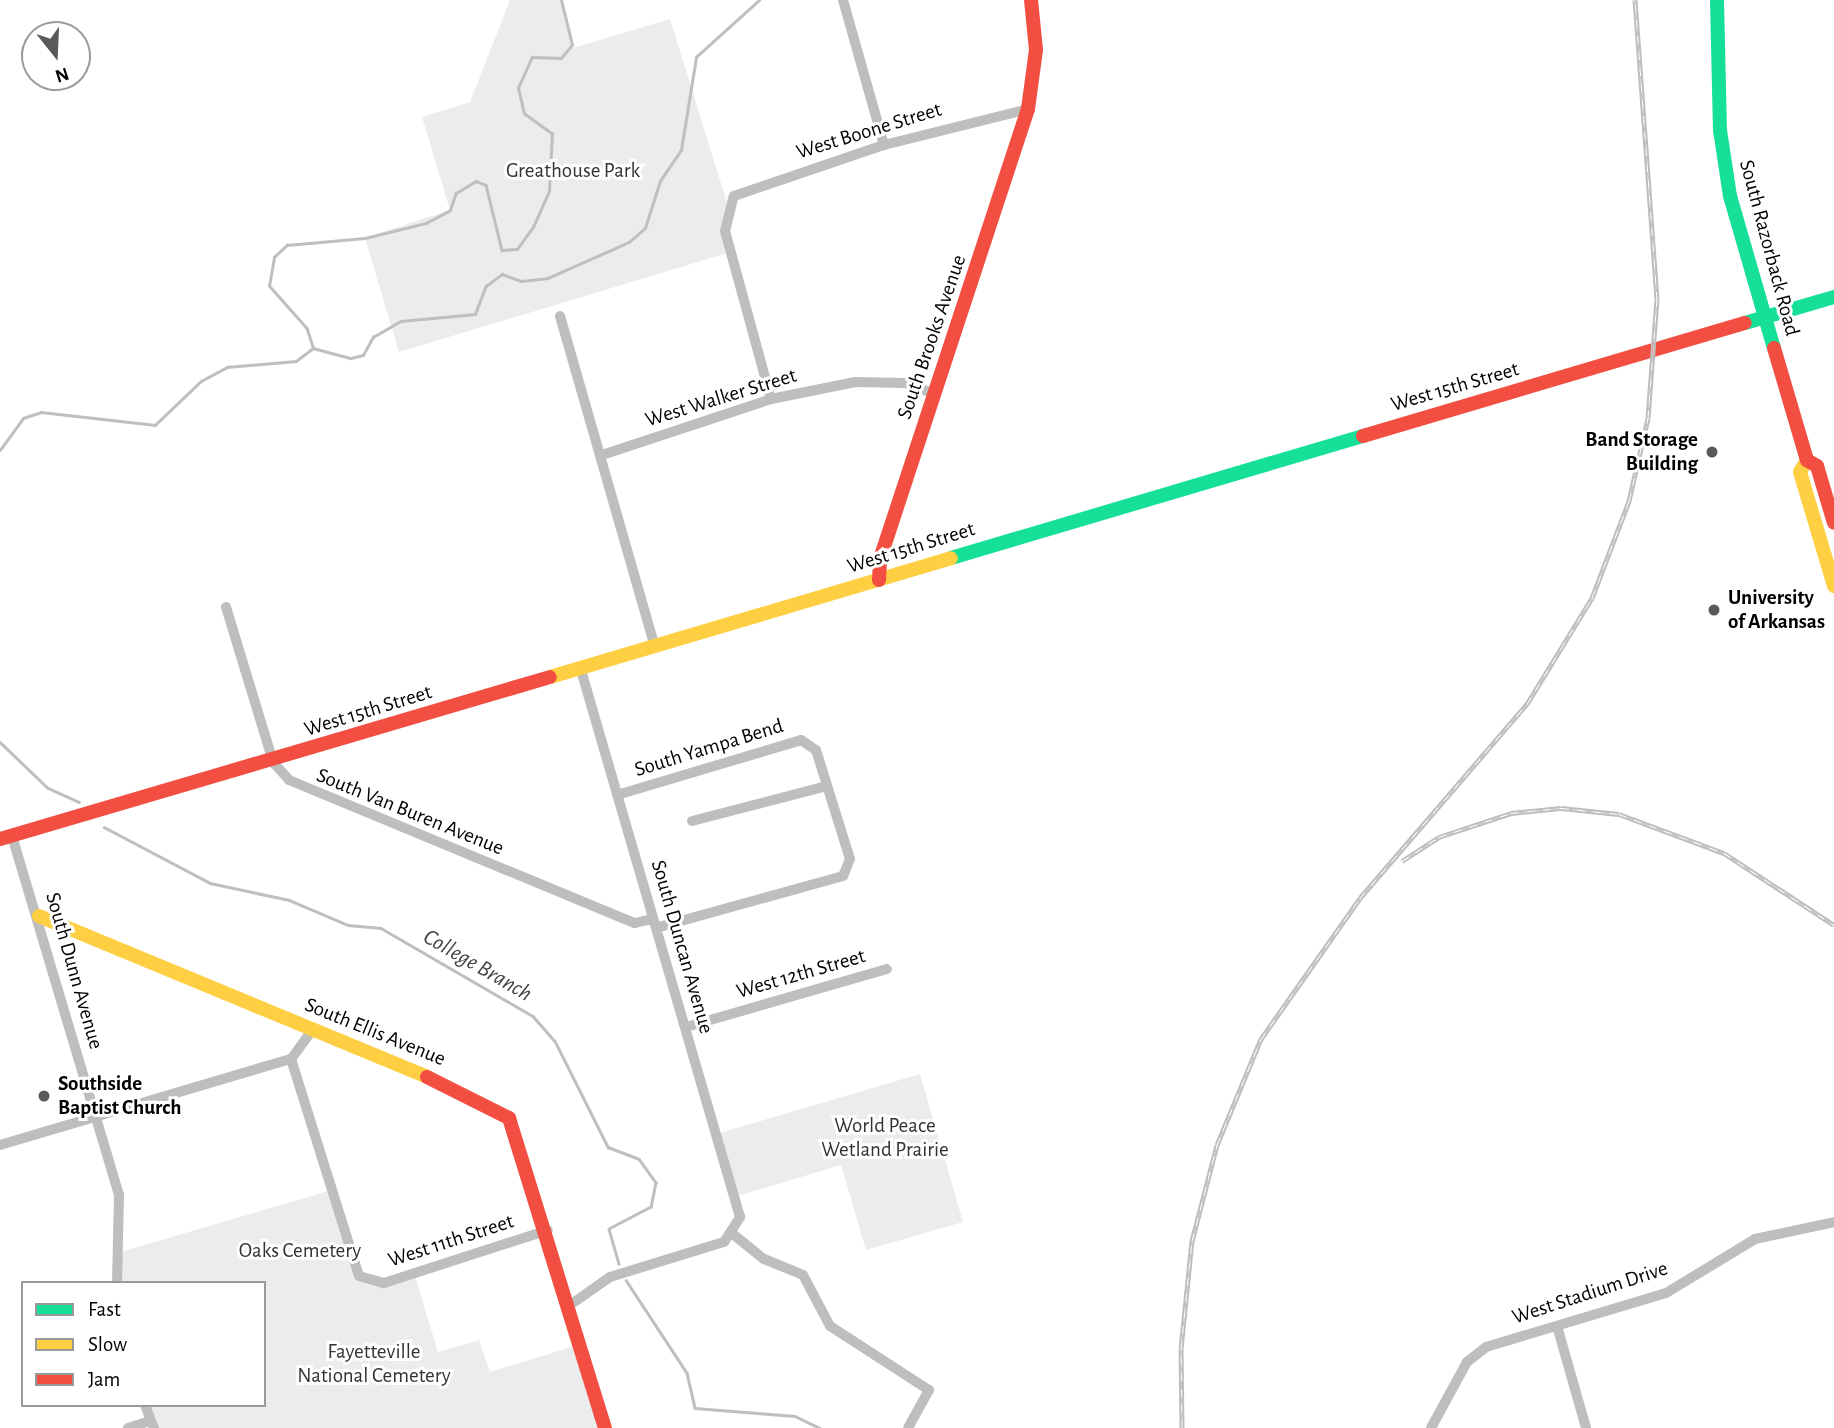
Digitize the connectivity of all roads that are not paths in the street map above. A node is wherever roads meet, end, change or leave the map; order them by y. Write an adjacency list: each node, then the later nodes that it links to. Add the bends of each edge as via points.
1 (843, 0): 5 (street)
2 (1031, 0): 4 (main road, South Brooks Avenue, via 1036,50)
3 (1717, 0): 8 (main road, South Razorback Road, via 1723,149)
4 (1028, 109): 5 (street, West Boone Street); 9 (main road, South Brooks Avenue)
5 (884, 145): 10 (street, West Boone Street, via 746,188 728,206 725,231)
6 (1834, 297): 8 (main road, West 15th Street)
7 (560, 316): 11 (street)
8 (1765, 317): 12 (main road, South Razorback Road); 14 (main road, West 15th Street)
9 (934, 394): 10 (street, West Walker Street, via 881,380); 14 (main road, South Brooks Avenue, via 880,559)
10 (771, 398): 11 (street, West Walker Street)
11 (602, 455): 17 (street)
12 (1807, 460): 13 (main road, South Razorback Road, via 1817,466); 15 (main road, South Razorback Road, via 1800,472)
13 (1834, 523)
14 (879, 580): 17 (main road, West 15th Street)
15 (1834, 586)
16 (226, 607): 19 (street)
17 (655, 648): 18 (main road, West 15th Street)
18 (581, 670): 19 (main road, West 15th Street); 21 (street, South Duncan Avenue)
19 (273, 762): 23 (main road, West 15th Street); 25 (street, South Van Buren Avenue, via 308,792 635,923)
20 (827, 786): 21 (street, South Yampa Bend, via 816,750 801,740); 22 (street); 25 (street, South Yampa Bend, via 850,859 843,876)
21 (617, 795): 25 (street, South Duncan Avenue)
22 (692, 821)
23 (6, 837): 24 (street, South Dunn Avenue)
24 (39, 916): 28 (main road, South Ellis Avenue); 30 (street, South Dunn Avenue)
25 (655, 924): 27 (street, South Duncan Avenue)
26 (887, 970): 27 (street, West 12th Street)
27 (685, 1027): 34 (street, South Duncan Avenue, via 740,1217)
28 (313, 1029): 29 (street); 33 (main road, South Ellis Avenue, via 498,1108 517,1130)
29 (290, 1059): 30 (street); 33 (street, West 11th Street, via 355,1269 365,1281 384,1283)
30 (95, 1116): 31 (street); 35 (street, South Dunn Avenue, via 119,1195)
31 (0, 1145)
32 (1834, 1222): 37 (street, West Stadium Drive, via 1755,1239 1666,1293)
33 (548, 1230): 36 (main road, South Ellis Avenue)
34 (734, 1235): 36 (street, via 610,1277); 42 (street, via 764,1259 803,1275 830,1326 929,1390)
35 (117, 1281)
36 (570, 1305): 41 (main road, South Ellis Avenue)
37 (1557, 1326): 43 (street, West Stadium Drive, via 1475,1354); 44 (street)
38 (146, 1407): 39 (street)
39 (152, 1425): 40 (street)
40 (128, 1428)
41 (605, 1428)
42 (908, 1428)
43 (1431, 1428)
44 (1586, 1428)

